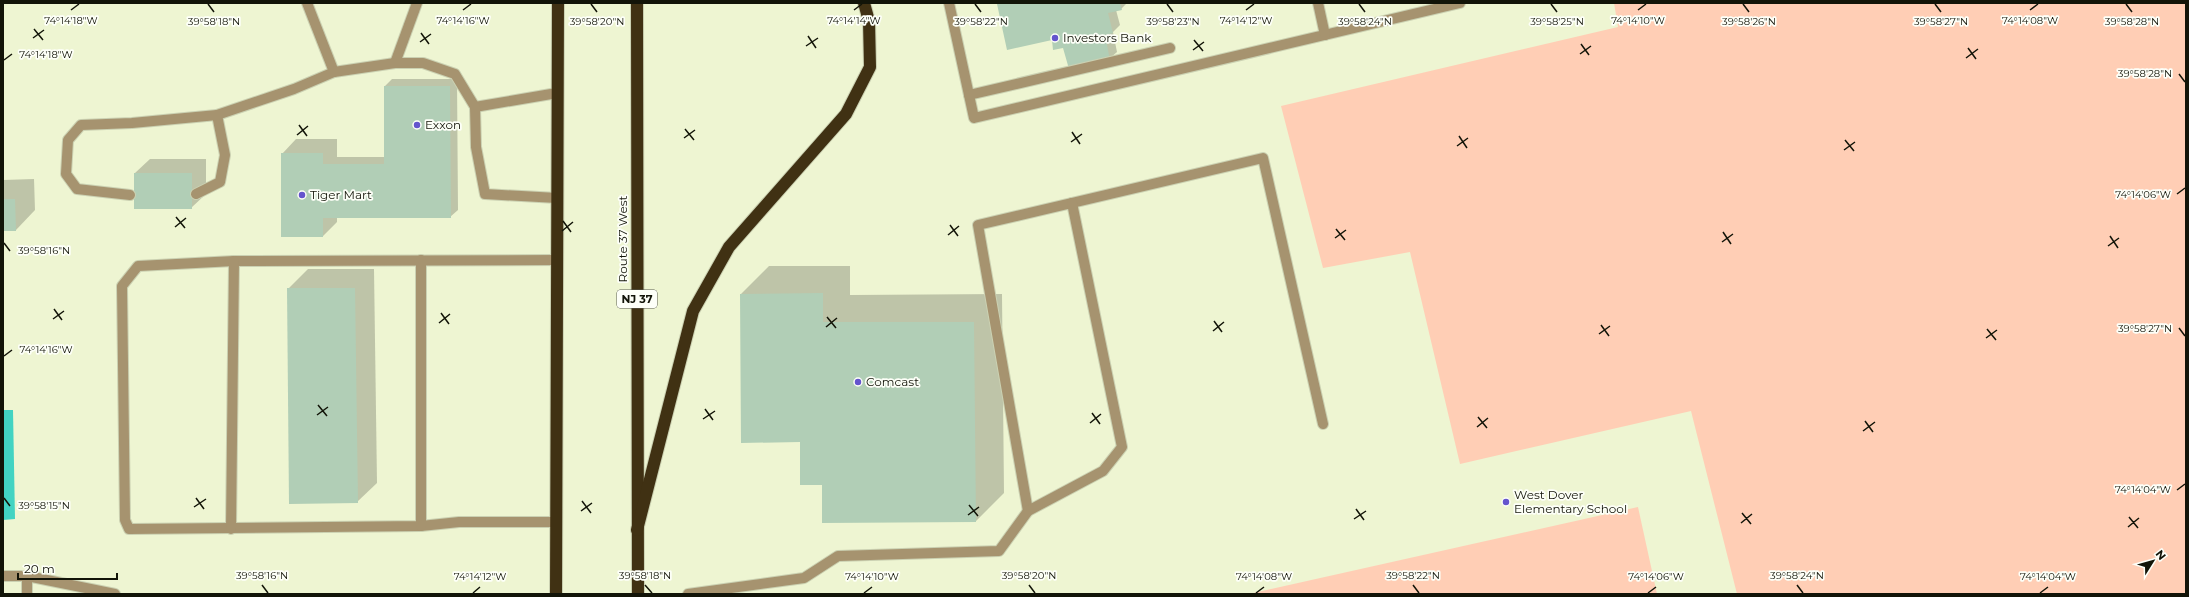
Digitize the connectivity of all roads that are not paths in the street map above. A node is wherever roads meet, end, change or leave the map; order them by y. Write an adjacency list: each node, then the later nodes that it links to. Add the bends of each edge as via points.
1 (307, 3): 12 (lane)
2 (417, 3): 11 (lane)
3 (558, 3): 13 (highway)
4 (637, 3): 29 (highway, Route 37 West / NJ 37)
5 (864, 3): 29 (highway, via 869,21 870,67 846,114 729,247 693,311)
6 (949, 3): 14 (lane)
7 (1318, 3): 9 (lane)
8 (1460, 3): 9 (lane)
9 (1325, 35): 14 (lane, via 974,118)
10 (1170, 48): 14 (lane)
11 (395, 64): 12 (lane); 15 (lane, via 423,63 455,74)
12 (334, 72): 16 (lane)
13 (557, 93): 15 (lane); 19 (highway)
14 (969, 95)
15 (475, 107): 19 (lane, via 476,147 485,194)
16 (217, 116): 17 (lane, via 225,155 220,182); 18 (lane, via 81,125 68,140 66,174 77,189)
17 (196, 194)
18 (130, 195)
19 (557, 198): 22 (highway)
20 (1072, 203): 24 (lane, via 1263,158); 25 (lane, via 1122,447 1103,470); 25 (lane, via 978,225)
21 (421, 260): 22 (lane); 23 (lane); 27 (lane)
22 (557, 260): 26 (highway)
23 (234, 261): 28 (lane); 28 (lane, via 138,266 122,286 125,520 129,529)
24 (1323, 424)
25 (1028, 511): 36 (lane, via 999,551 838,556 804,578)
26 (556, 522): 27 (lane, via 459,522); 34 (highway)
27 (421, 526): 28 (lane)
28 (231, 529)
29 (637, 530): 35 (highway, Route 37 West / NJ 37)
30 (3, 576): 31 (lane)
31 (27, 576): 32 (lane); 33 (lane)
32 (27, 594)
33 (115, 594)
34 (556, 594)
35 (638, 594)
36 (688, 594)

